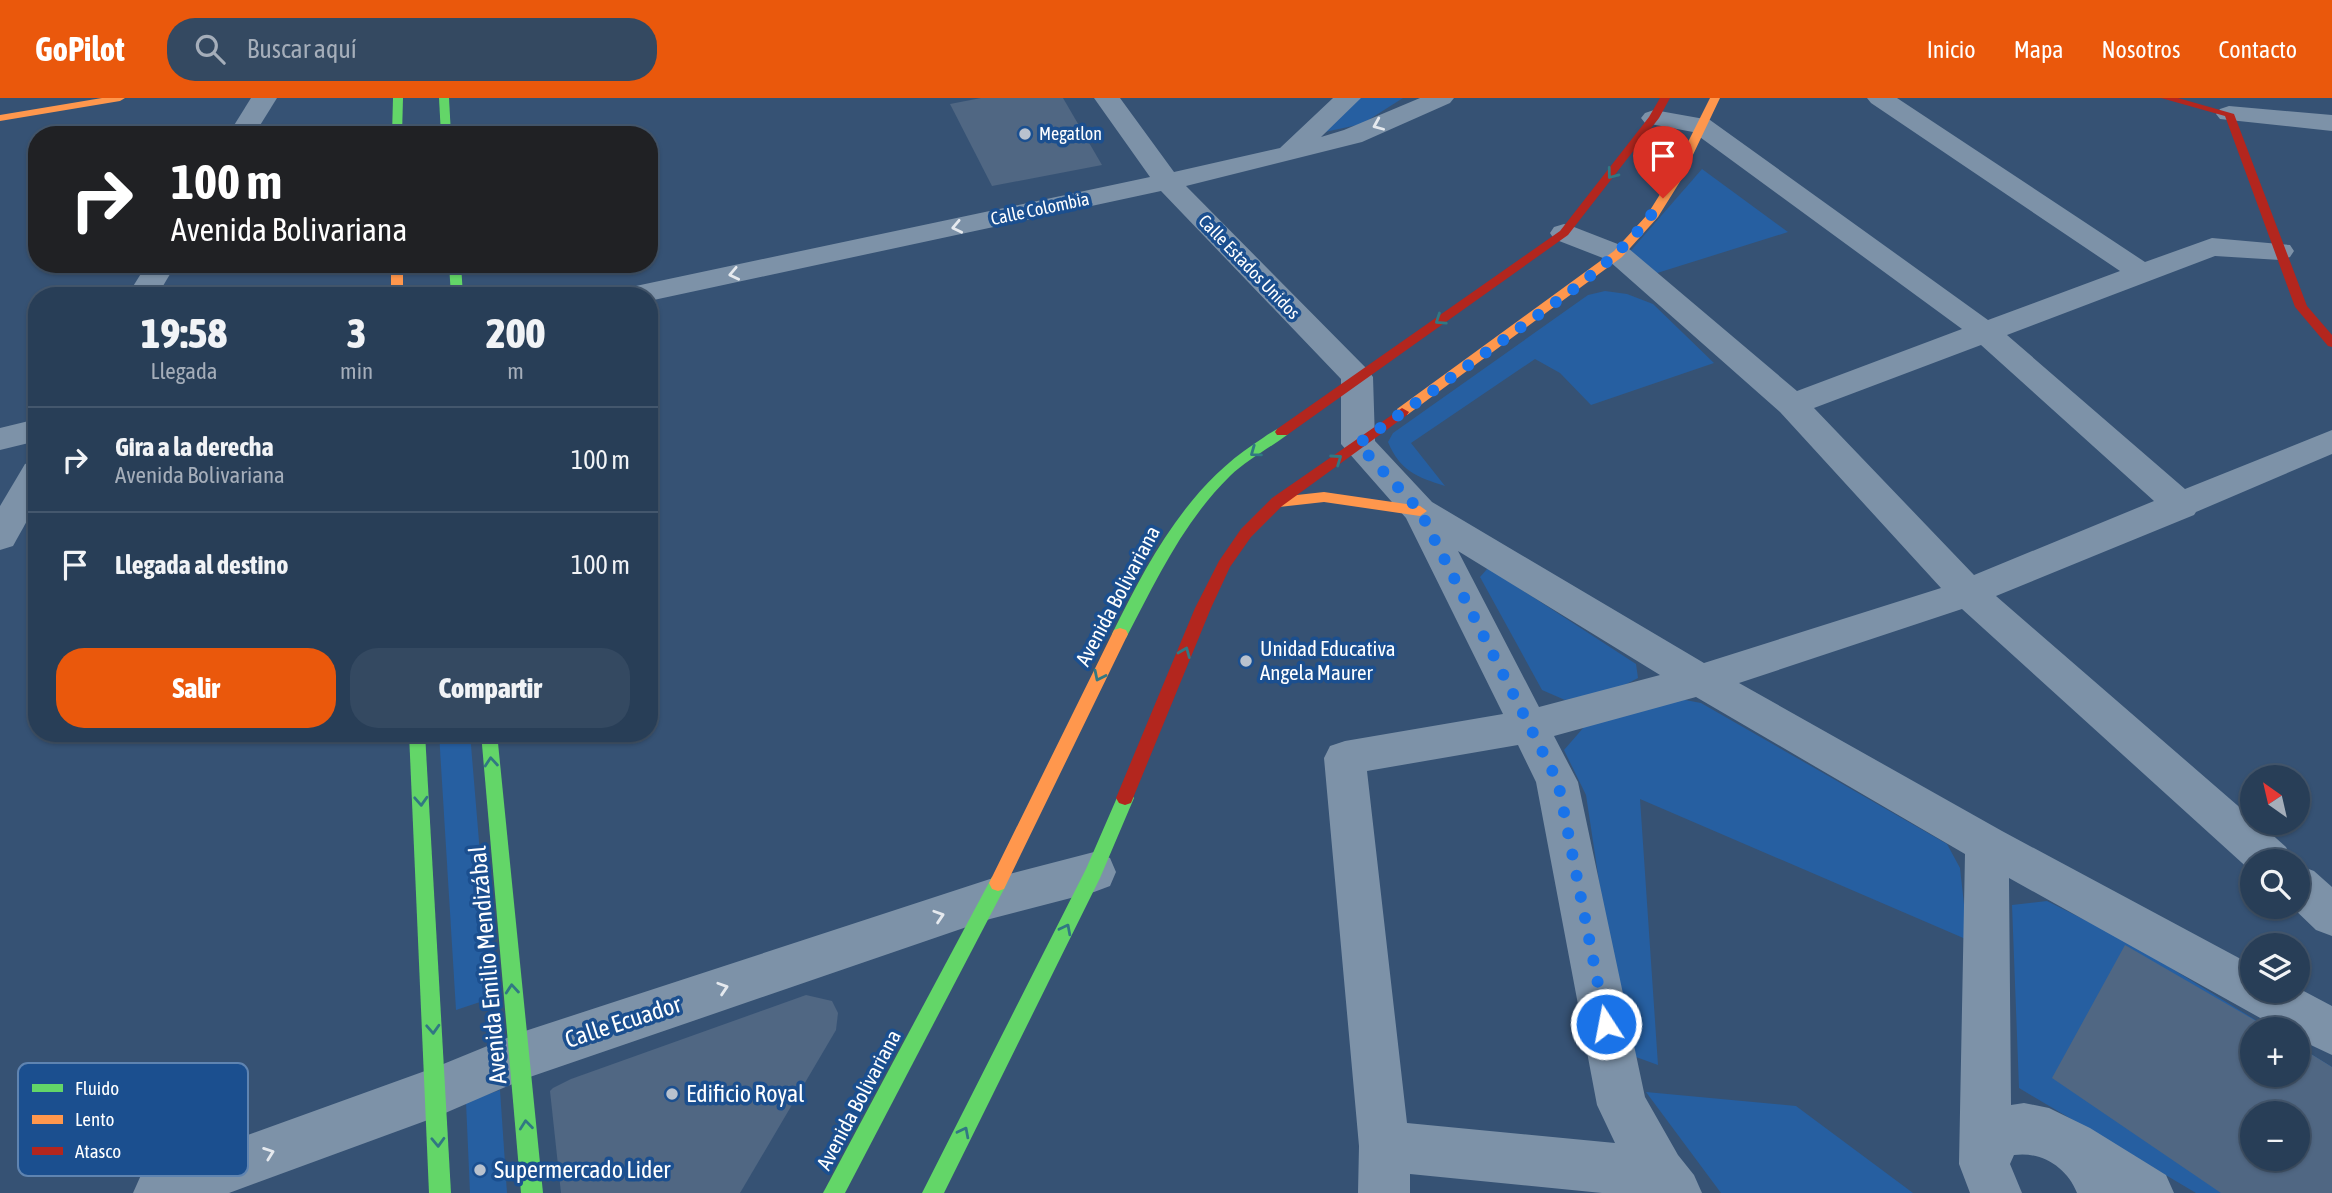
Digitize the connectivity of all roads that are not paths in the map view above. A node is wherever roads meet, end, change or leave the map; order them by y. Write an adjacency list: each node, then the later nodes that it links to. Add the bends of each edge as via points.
1 (120, 98): 13 (main road)
2 (264, 98): 16 (street)
3 (398, 98): 17 (main road)
4 (444, 98): 18 (main road)
5 (1107, 98): 20 (street, Calle Estados Unidos)
6 (1348, 98): 19 (street)
7 (1440, 98): 19 (street, Calle Colombia, one-way to 19, via 1353,136)
8 (1715, 98): 15 (main road)
9 (1880, 98): 24 (street)
10 (2166, 98): 12 (main road)
11 (1660, 108): 15 (street); 21 (main road, Avenida Bolivariana, one-way to 21)
12 (2229, 114): 14 (street); 22 (main road)
13 (0, 118)
14 (2332, 123)
15 (1701, 125): 23 (main road, via 1652,216); 26 (street)
16 (247, 126)
17 (397, 126)
18 (446, 126)
19 (1288, 154): 20 (street, Calle Colombia)
20 (1167, 182): 25 (street, Calle Colombia, one-way to 25); 28 (street, Calle Estados Unidos)
21 (1564, 233): 23 (street); 28 (main road, Avenida Bolivariana, one-way to 28)
22 (2280, 251): 24 (street, via 2212,247); 27 (main road, via 2301,307)
23 (1618, 254): 29 (street); 33 (main road)
24 (2142, 273): 26 (street)
25 (658, 290)
26 (1984, 331): 29 (street); 36 (street)
27 (2332, 343)
28 (1357, 377): 33 (street); 48 (main road, Avenida Bolivariana, one-way to 48, via 1225,473 1179,528 1141,590)
29 (1792, 404): 39 (street)
30 (28, 432): 31 (street)
31 (0, 439)
32 (2332, 441): 36 (street)
33 (1358, 444): 35 (main road, one-way to 33); 37 (street)
34 (28, 488): 38 (street)
35 (1277, 502): 37 (main road, via 1324,496); 46 (main road, one-way to 35, via 1224,565)
36 (2182, 506): 39 (street)
37 (1420, 511): 40 (street); 41 (street)
38 (0, 537)
39 (1968, 593): 40 (street); 45 (street)
40 (1700, 680): 41 (street); 44 (street)
41 (1531, 726): 58 (street, via 1345,758); 61 (street, via 1558,782 1622,1105)
42 (417, 742): 54 (main road, one-way to 54)
43 (490, 742): 53 (main road, Avenida Emilio Mendizábal, one-way to 43)
44 (1987, 845): 50 (street); 55 (street)
45 (2257, 849)
46 (1094, 872): 48 (street, Calle Ecuador); 67 (main road, one-way to 46)
47 (2310, 896): 49 (street)
48 (990, 899): 53 (street, Calle Ecuador, one-way to 48); 66 (main road, Avenida Bolivariana)
49 (2332, 915)
50 (2240, 982)
51 (2278, 1003): 52 (street)
52 (2332, 1032)
53 (519, 1057): 54 (street, Calle Ecuador); 65 (main road, Avenida Emilio Mendizábal, one-way to 53)
54 (436, 1092): 57 (street, Calle Ecuador, one-way to 54); 64 (main road, one-way to 64)
55 (1986, 1092): 56 (street); 60 (street)
56 (2058, 1140): 60 (street, via 2020,1127 2003,1130 1992,1139); 62 (street)
57 (248, 1161)
58 (1384, 1169): 61 (street)
59 (206, 1176): 63 (street, Calle Ecuador, one-way to 59)
60 (1991, 1180)
61 (1668, 1183)
62 (2134, 1192)
63 (159, 1193)
64 (440, 1193)
65 (532, 1193)
66 (834, 1193)
67 (933, 1193)

